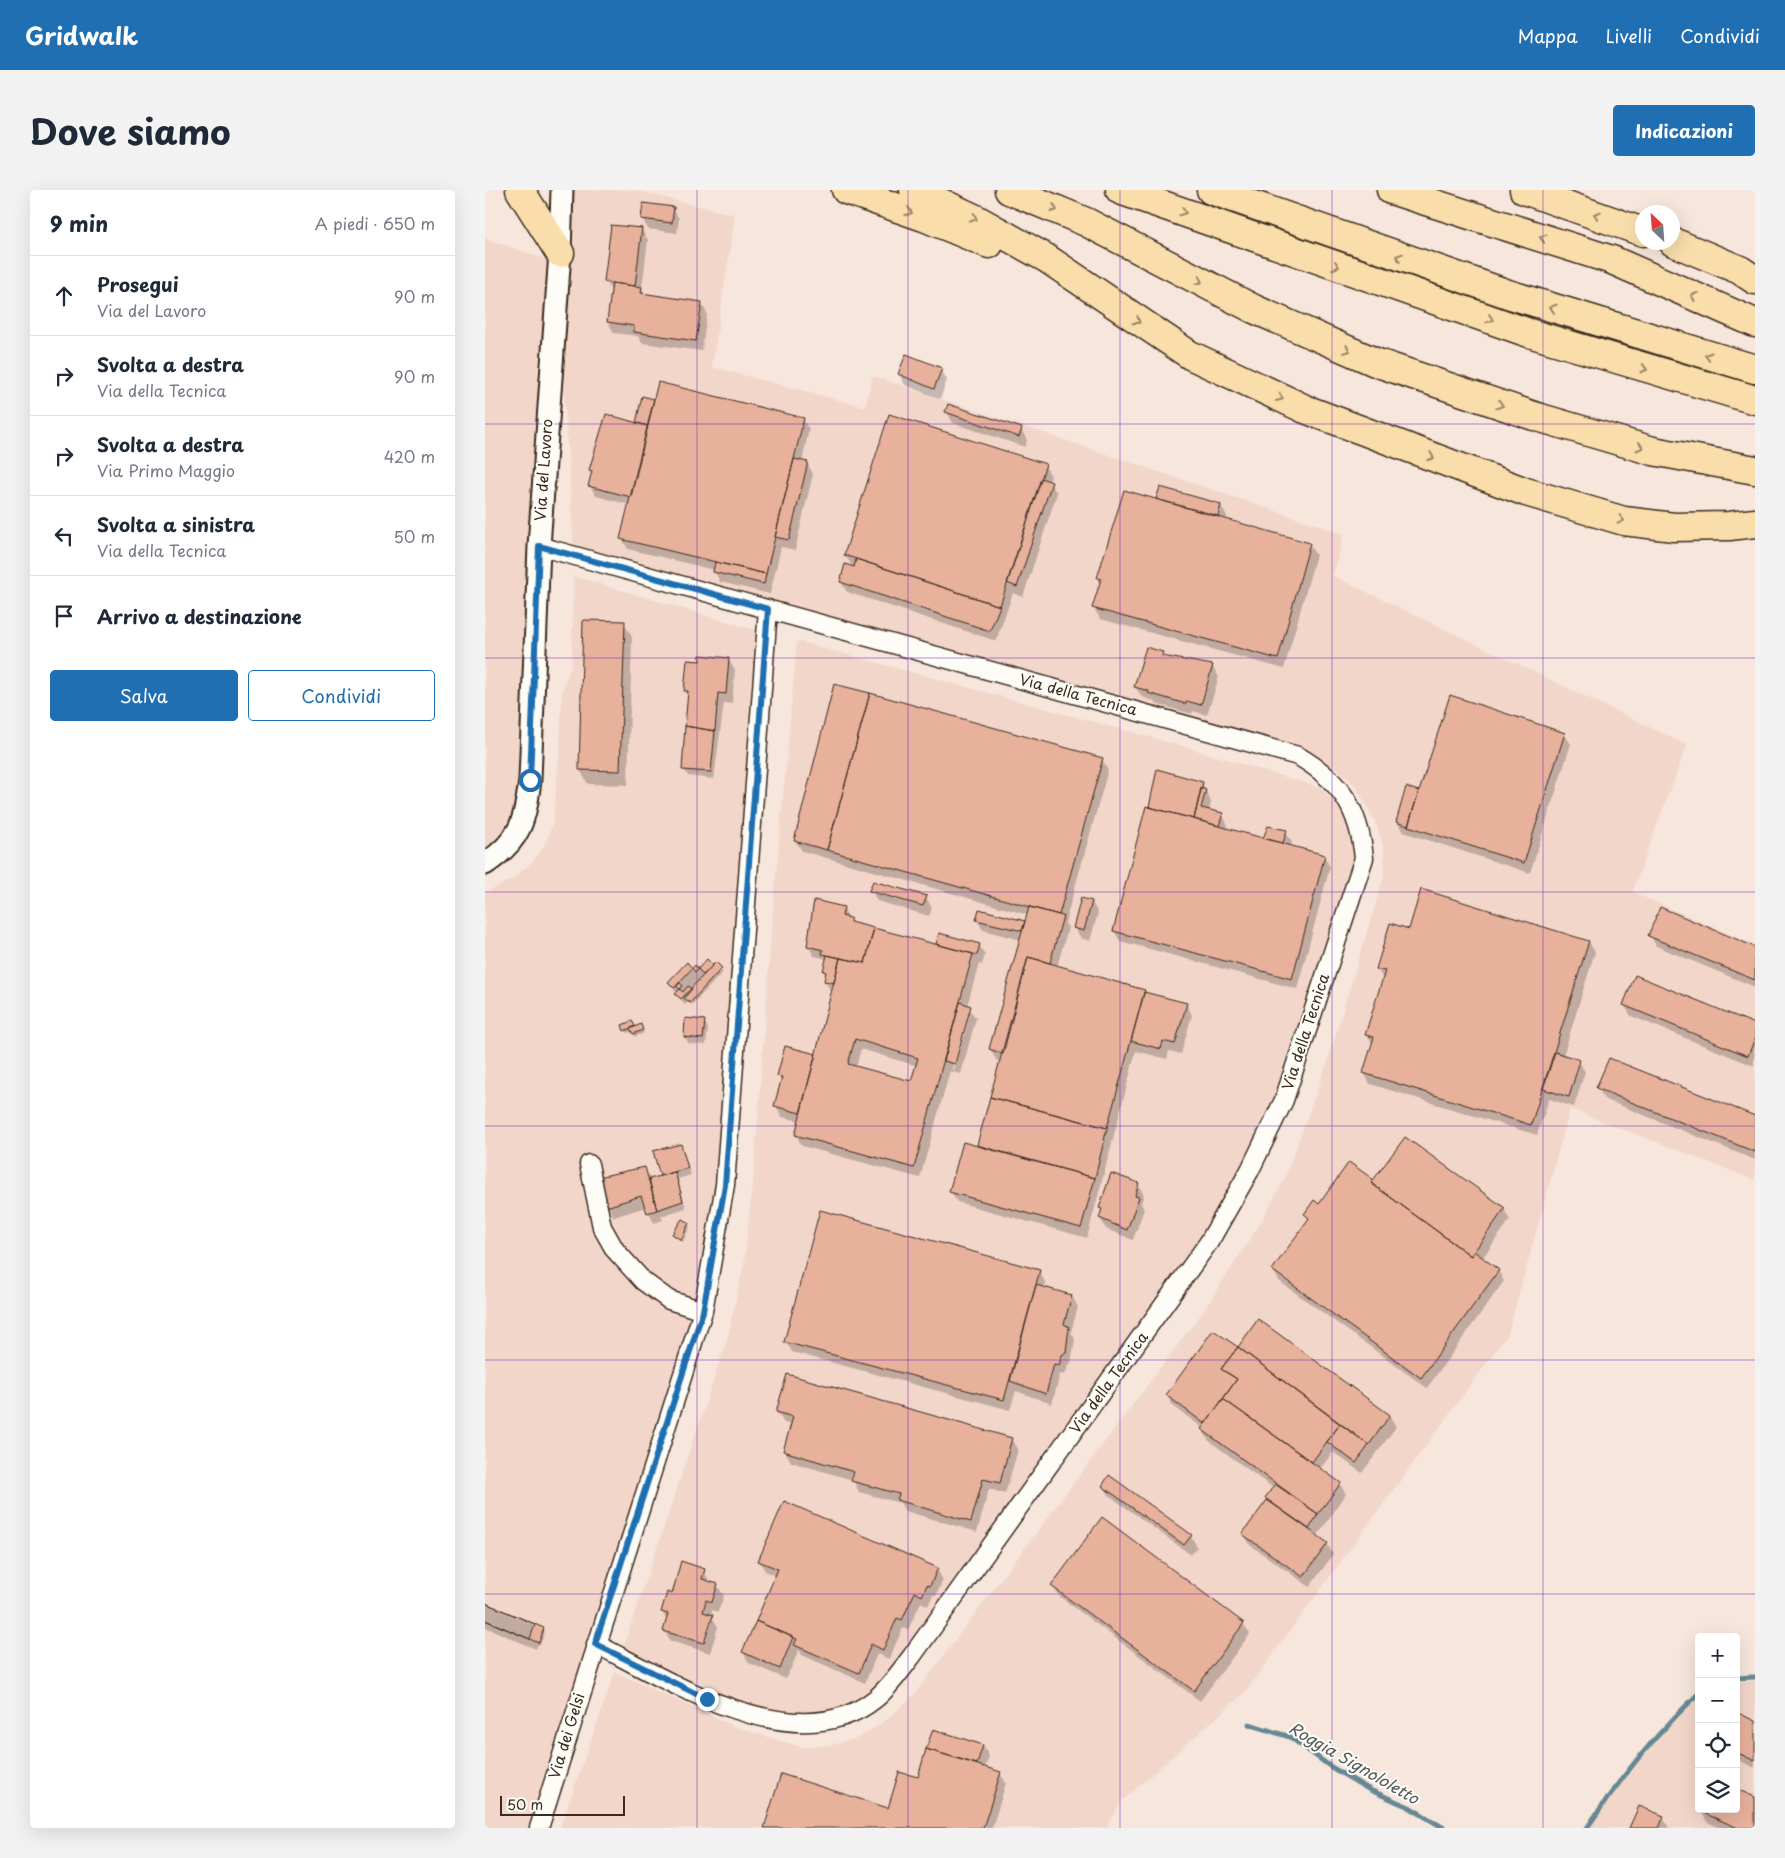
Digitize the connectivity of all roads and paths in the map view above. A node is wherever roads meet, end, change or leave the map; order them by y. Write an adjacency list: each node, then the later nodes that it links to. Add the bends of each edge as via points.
1 (520, 190): 12 (highway)
2 (562, 190): 12 (street, Via del Lavoro)
3 (846, 190): 14 (highway, one-way to 14, via 924,217)
4 (914, 190): 14 (highway, one-way to 14, via 1037,253)
5 (1009, 190): 18 (highway, one-way to 18, via 1086,222 1254,310 1375,362 1534,416 1653,451)
6 (1120, 190): 17 (highway, one-way to 17, via 1529,333)
7 (1211, 190): 16 (highway, one-way to 7, via 1508,294)
8 (1391, 190): 15 (highway, one-way to 8, via 1612,260)
9 (1525, 190): 10 (highway, one-way to 9)
10 (1635, 229)
11 (1680, 245): 13 (highway, via 1740,270)
12 (560, 253): 20 (street, Via del Lavoro)
13 (1755, 280)
14 (1097, 294): 19 (highway, one-way to 19, via 1190,355 1246,383 1305,409 1526,492 1624,521 1674,528)
15 (1755, 323)
16 (1755, 369)
17 (1755, 400)
18 (1755, 470)
19 (1755, 523)
20 (539, 546): 21 (street, Via della Tecnica); 22 (street, Via del Lavoro, via 530,780 525,817 513,839 500,854)
21 (768, 609): 24 (street, Via dei Gelsi, via 725,1185); 25 (street, Via della Tecnica, via 1298,756 1319,768 1340,789 1353,810 1362,837 1364,858 1284,1100 1250,1170 1209,1242 913,1656 875,1699 851,1713 818,1722 786,1722 748,1714 707,1699)
22 (485, 864)
23 (589, 1164): 24 (street, via 602,1227 615,1250 643,1281 669,1300)
24 (703, 1311): 25 (street, Via dei Gelsi)
25 (595, 1644): 26 (street, Via dei Gelsi)
26 (539, 1828)

